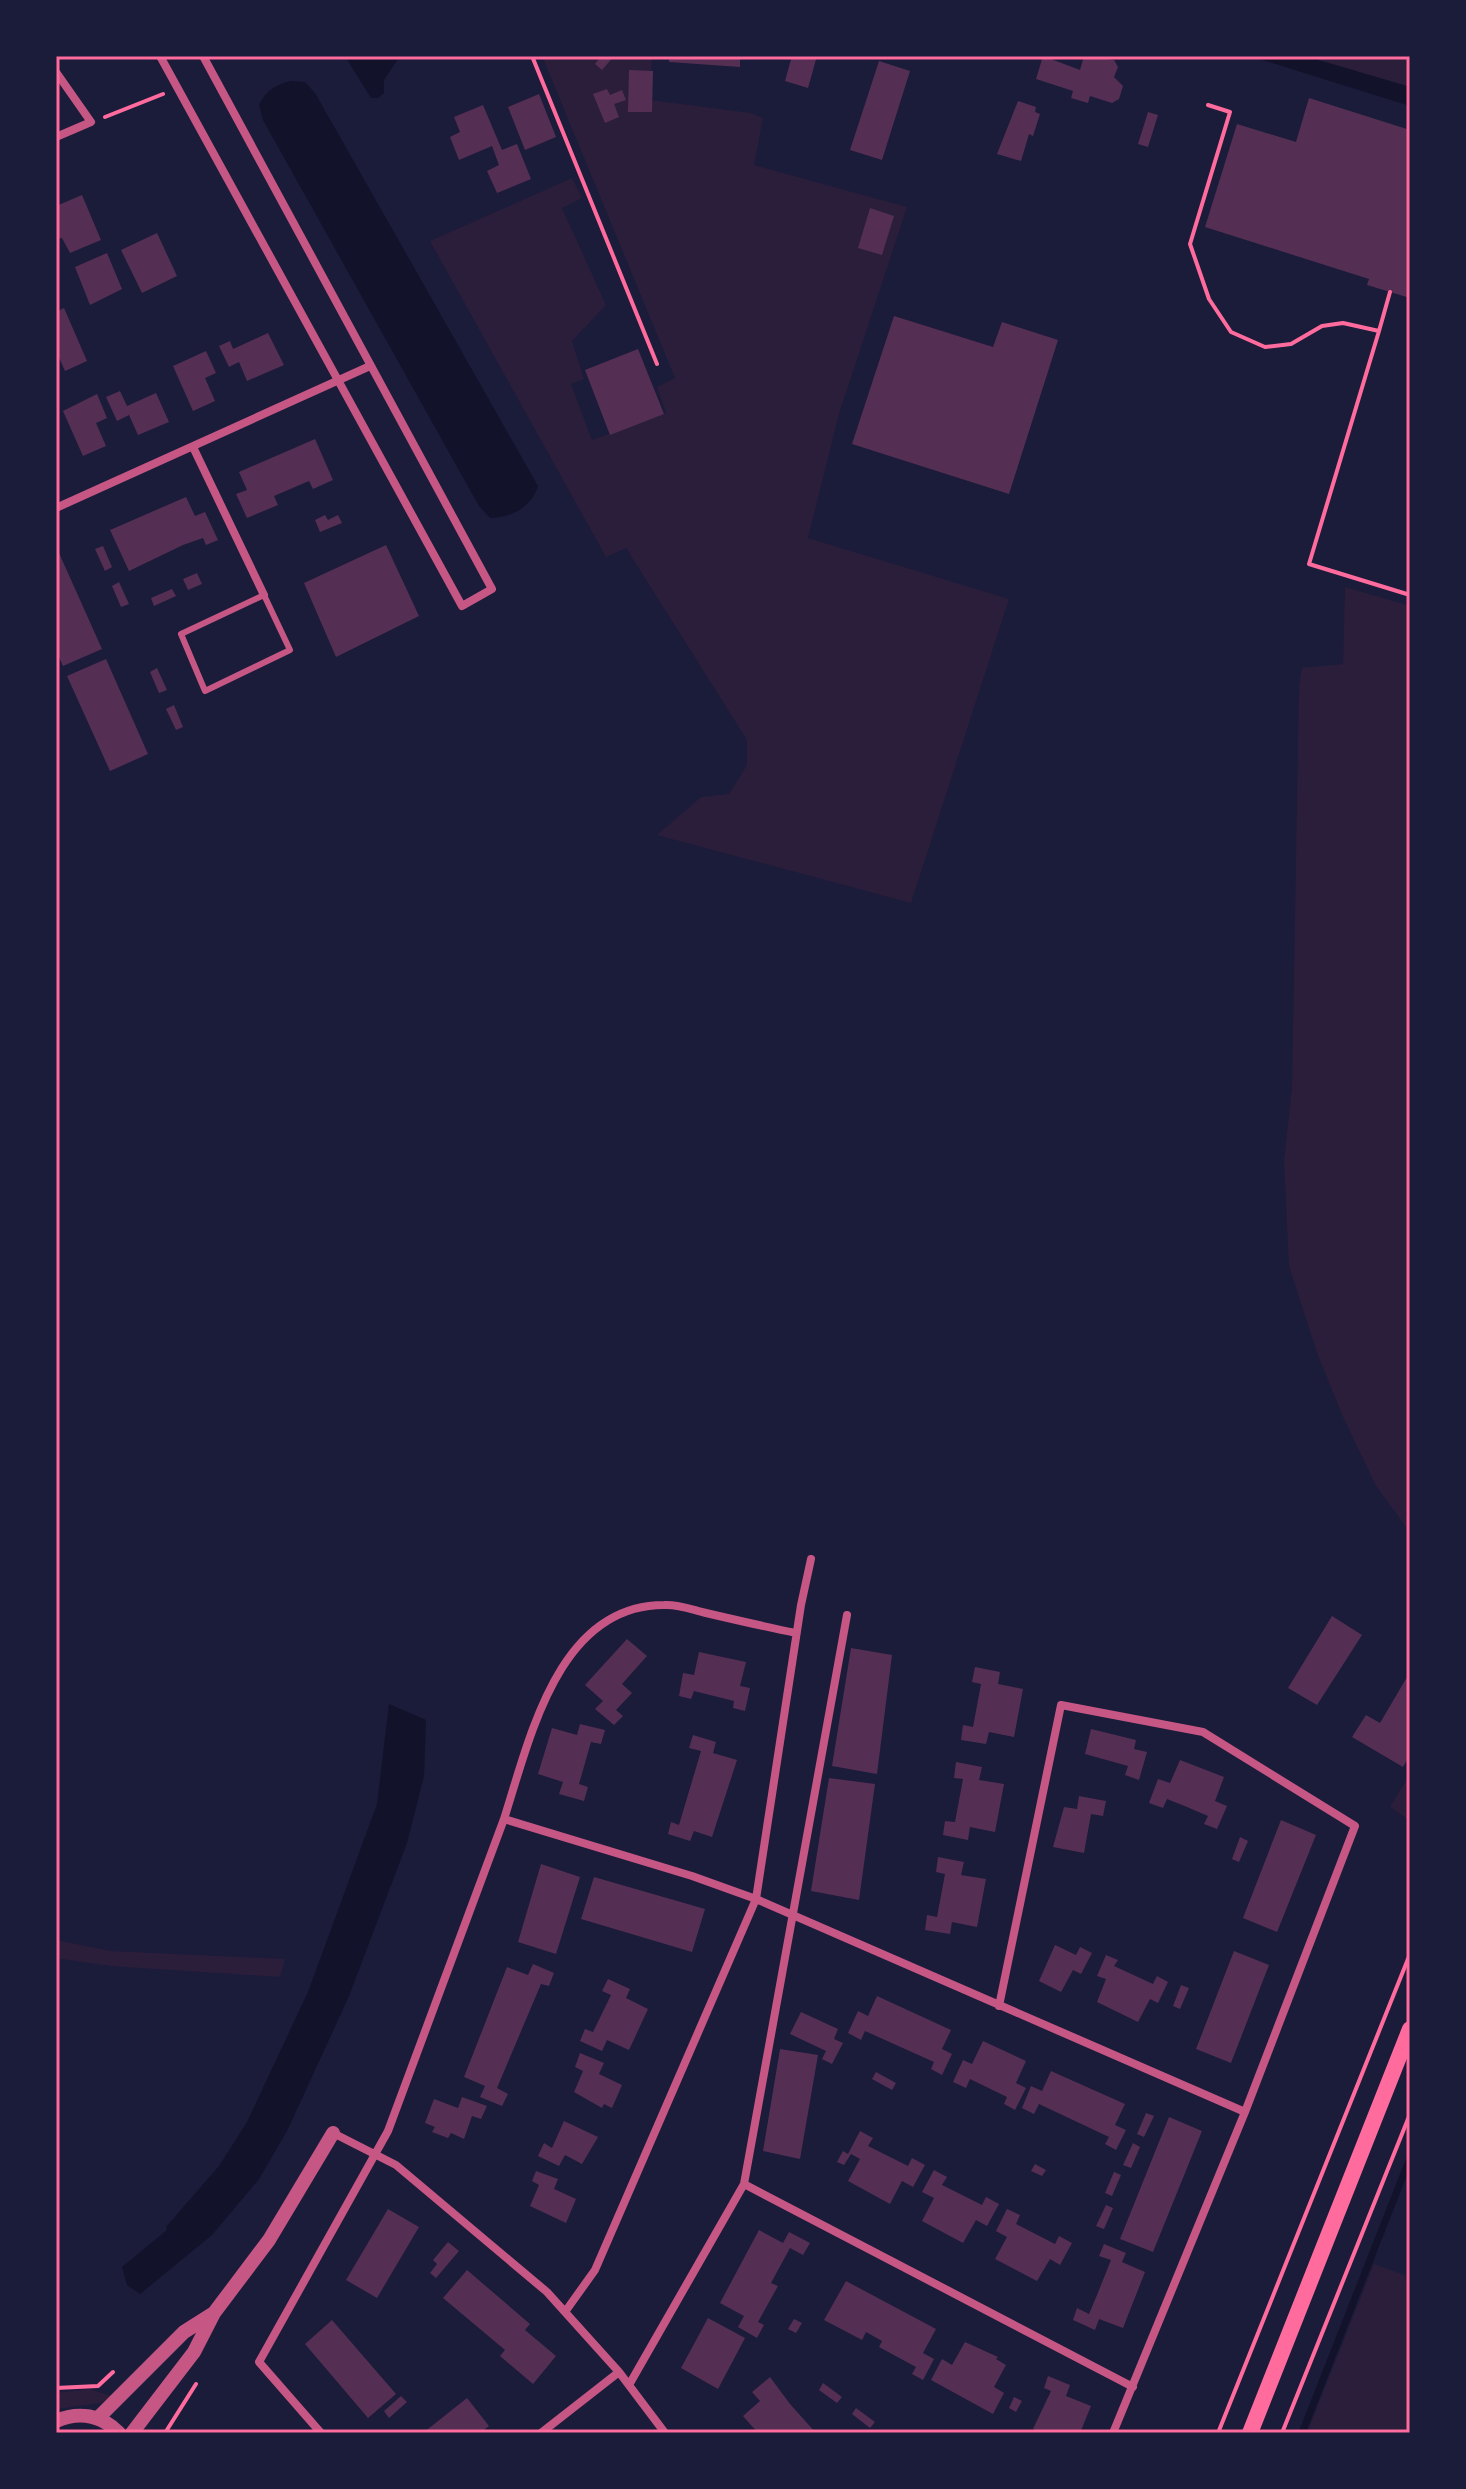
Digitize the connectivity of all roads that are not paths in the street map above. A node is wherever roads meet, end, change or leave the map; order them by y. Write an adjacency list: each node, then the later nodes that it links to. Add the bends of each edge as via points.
1 (160, 56): 6 (street)
2 (203, 56): 5 (street)
3 (56, 72): 4 (street, via 91,122)
4 (56, 137)
5 (370, 366): 6 (street); 6 (street, via 492,589 462,606)
6 (338, 382): 7 (street)
7 (193, 447): 8 (street); 9 (street)
8 (56, 508)
9 (264, 595): 9 (lane, via 290,650 205,691 181,634)
10 (811, 1559): 12 (street)
11 (847, 1615): 15 (street)
12 (796, 1633): 13 (street, via 667,1604 628,1608 601,1621 553,1683); 14 (street)
13 (504, 1819): 14 (street); 20 (street)
14 (756, 1899): 15 (street); 22 (street, via 595,2270)
15 (793, 1915): 16 (street); 21 (street)
16 (999, 2006): 18 (street); 18 (street, via 1061,1705 1203,1732 1355,1826)
17 (1410, 2029): 35 (main road)
18 (1245, 2112): 26 (street)
19 (333, 2133): 20 (street); 23 (street, via 269,2240)
20 (376, 2155): 22 (street, via 396,2165); 31 (street, via 259,2362)
21 (744, 2184): 25 (street); 26 (street)
22 (565, 2312): 24 (street)
23 (214, 2313): 27 (street, via 184,2332); 30 (street, via 194,2352)
24 (619, 2372): 25 (street); 32 (street)
25 (629, 2385): 33 (street)
26 (1133, 2387): 34 (street)
27 (98, 2418): 28 (street, via 76,2415); 29 (street)
28 (56, 2421)
29 (119, 2433)
30 (132, 2433)
31 (321, 2433)
32 (541, 2433)
33 (665, 2433)
34 (1113, 2433)
35 (1250, 2433)

